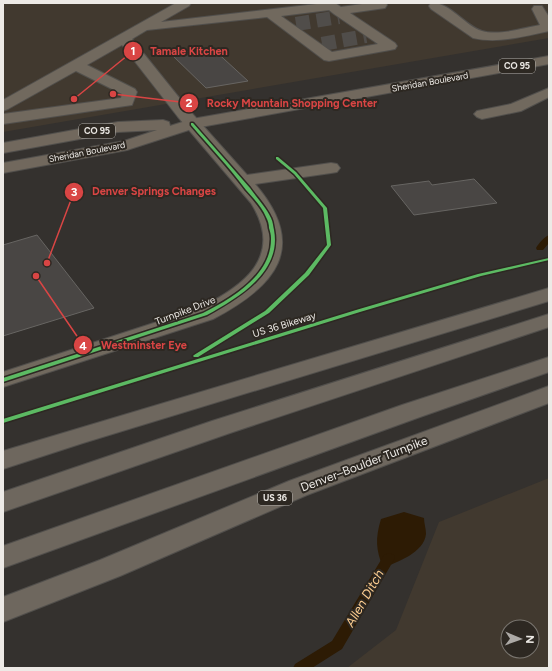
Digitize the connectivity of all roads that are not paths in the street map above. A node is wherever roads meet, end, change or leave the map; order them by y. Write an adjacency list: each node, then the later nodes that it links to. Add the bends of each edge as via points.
1 (185, 3): 7 (street)
2 (381, 5): 6 (street)
3 (435, 6): 4 (street, via 478,35 501,36 548,27)
4 (538, 9)
5 (269, 14): 6 (street, via 331,6); 6 (street, via 304,35 329,57 390,46); 7 (street)
6 (354, 24)
7 (141, 28): 8 (street)
8 (124, 38): 10 (street); 15 (street, Turnpike Drive)
9 (549, 60): 15 (main road, Sheridan Boulevard / CO 95)
10 (76, 65): 12 (street); 14 (street, via 130,92 127,102)
11 (549, 92): 13 (street, via 516,108)
12 (3, 106)
13 (482, 114)
14 (3, 119)
15 (192, 124): 16 (main road, Sheridan Boulevard / CO 95, via 118,127); 17 (main road, Sheridan Boulevard / CO 95, via 127,144); 19 (street, Turnpike Drive)
16 (3, 148)
17 (3, 168)
18 (331, 168): 19 (street)
19 (242, 181): 23 (street, Turnpike Drive, via 264,209 273,235 273,248 268,261 242,292 198,316)
20 (549, 294): 25 (highway, via 74,436)
21 (549, 320): 26 (highway, via 221,427)
22 (549, 364): 27 (highway)
23 (3, 380)
24 (549, 394): 28 (highway, Denver–Boulder Turnpike / US 36, via 298,488 110,568)
25 (3, 460)
26 (3, 502)
27 (3, 557)
28 (3, 610)

